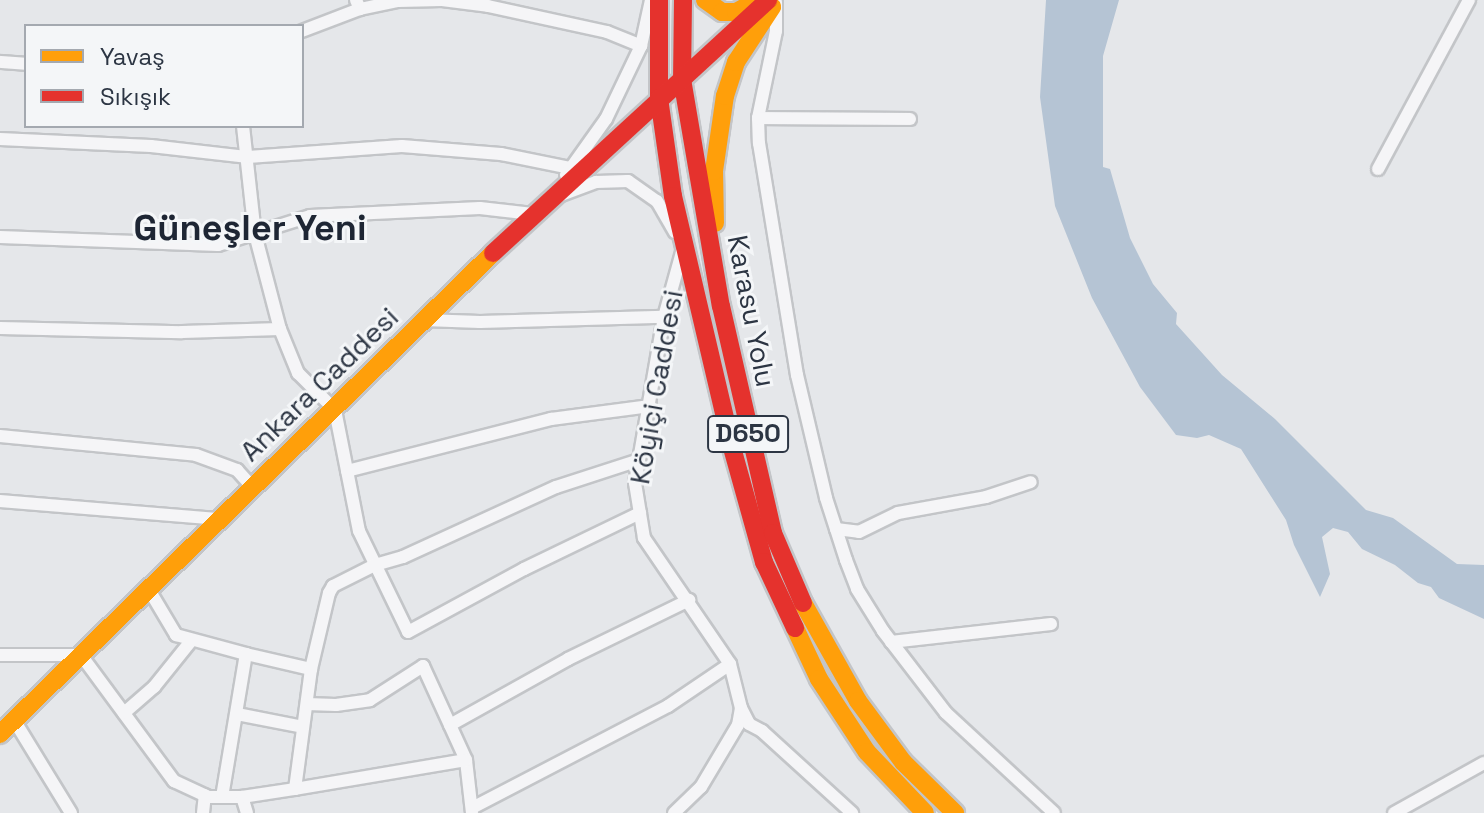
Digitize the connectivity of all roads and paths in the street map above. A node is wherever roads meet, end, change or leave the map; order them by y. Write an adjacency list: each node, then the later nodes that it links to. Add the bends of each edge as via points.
1 (651, 0): 9 (street)
2 (659, 0): 13 (main road, Karasu Yolu / D650)
3 (683, 0): 12 (main road, Karasu Yolu / D650)
4 (705, 0): 6 (main road, via 722,12)
5 (1469, 0): 20 (street)
6 (770, 1): 12 (main road, Ankara Caddesi); 14 (street, via 776,31); 25 (main road, via 736,62 717,135 714,200)
7 (358, 4): 8 (street); 9 (street, via 428,0 488,6 607,32)
8 (304, 30)
9 (641, 46): 19 (street, via 606,119)
10 (0, 62): 11 (street)
11 (24, 64)
12 (682, 79): 13 (main road, Ankara Caddesi); 25 (main road, Karasu Yolu / D650)
13 (659, 98): 21 (main road, Ankara Caddesi); 24 (main road, Karasu Yolu / D650)
14 (758, 118): 15 (street); 40 (street, via 797,375)
15 (910, 119)
16 (243, 128): 18 (street)
17 (0, 139): 18 (street)
18 (248, 157): 19 (street, via 402,146 501,154); 22 (street)
19 (570, 168): 21 (street)
20 (1378, 169)
21 (540, 207): 22 (street, via 310,216); 24 (street, via 596,182 628,181 657,201); 27 (main road, Ankara Caddesi)
22 (255, 234): 23 (street, via 218,245 165,246); 29 (street)
23 (0, 237)
24 (683, 247): 26 (street, Köyiçi Caddesi); 72 (main road, Karasu Yolu / D650, via 735,458 780,600 819,679 859,740)
25 (721, 306): 73 (main road, Karasu Yolu / D650, via 773,533 798,594 858,701 903,762)
26 (664, 317): 27 (street); 30 (street, Köyiçi Caddesi)
27 (424, 320): 31 (main road, Ankara Caddesi)
28 (0, 328): 29 (street)
29 (280, 329): 31 (street, via 298,373)
30 (650, 406): 33 (street, Köyiçi Caddesi); 34 (street, via 551,419)
31 (335, 410): 34 (street); 36 (main road, Ankara Caddesi)
32 (0, 436): 36 (street, via 196,455 237,470)
33 (639, 460): 38 (street, Köyiçi Caddesi, via 635,483); 41 (street, via 556,487)
34 (347, 471): 41 (street, via 359,531)
35 (1031, 482): 40 (street, via 986,497 898,513 859,532)
36 (253, 488): 39 (main road, Ankara Caddesi)
37 (0, 501): 39 (street)
38 (640, 513): 41 (street, via 408,632); 43 (street, Köyiçi Caddesi, via 644,538)
39 (220, 519): 42 (main road, Ankara Caddesi)
40 (836, 529): 46 (street, via 857,589)
41 (375, 565): 51 (street, via 333,586)
42 (148, 588): 45 (street, via 176,635); 49 (main road, Ankara Caddesi)
43 (689, 600): 50 (street, Köyiçi Caddesi); 57 (street)
44 (1051, 624): 46 (street)
45 (191, 641): 47 (street); 54 (street, via 154,687)
46 (891, 642): 74 (street, via 946,713)
47 (246, 654): 51 (street); 55 (street)
48 (0, 655): 49 (street)
49 (81, 655): 54 (street); 56 (main road, Ankara Caddesi)
50 (730, 664): 53 (street, Köyiçi Caddesi); 66 (street, via 668,706)
51 (311, 669): 52 (street)
52 (307, 704): 57 (street, via 370,700 423,666); 58 (street)
53 (741, 708): 70 (street, via 738,725 701,787); 71 (street, via 749,724)
54 (124, 713): 63 (street, via 174,781)
55 (237, 714): 58 (street); 64 (street)
56 (14, 720): 59 (main road, Ankara Caddesi); 67 (street)
57 (450, 725): 60 (street)
58 (303, 727): 62 (street)
59 (0, 734)
60 (466, 760): 62 (street); 66 (street)
61 (1484, 763): 75 (street)
62 (295, 789): 65 (street)
63 (205, 795): 64 (street); 68 (street)
64 (222, 797): 65 (street)
65 (242, 797): 69 (street)
66 (472, 810)
67 (71, 813)
68 (203, 813)
69 (247, 813)
70 (674, 813)
71 (852, 813)
72 (925, 813)
73 (955, 813)
74 (1054, 813)
75 (1394, 813)

